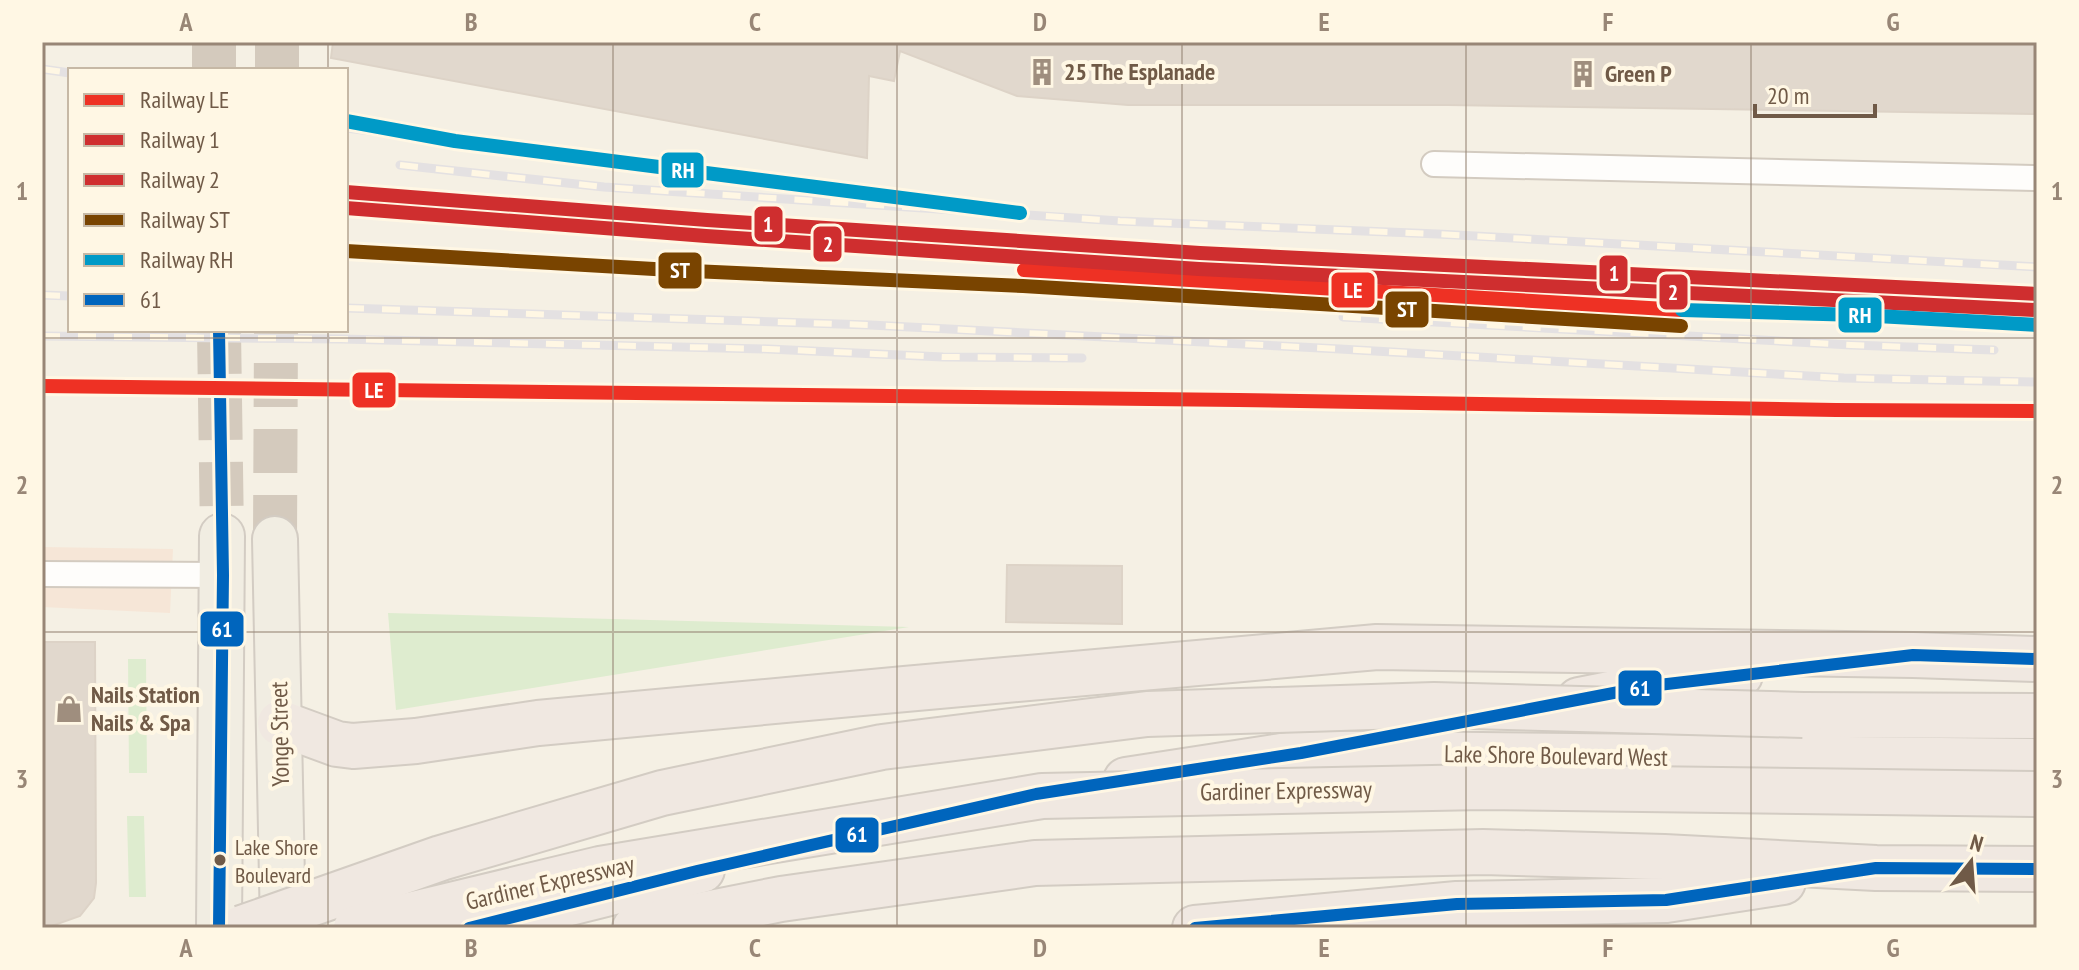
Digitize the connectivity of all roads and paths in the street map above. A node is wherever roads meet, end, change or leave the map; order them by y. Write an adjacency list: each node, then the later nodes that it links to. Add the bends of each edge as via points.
1 (1434, 164): 2 (lane)
2 (2037, 178)
3 (275, 539): 9 (main road, Yonge Street)
4 (222, 556): 5 (lane); 15 (main road)
5 (42, 574)
6 (1913, 655): 7 (highway); 9 (highway, via 1377,647 538,723 369,745 337,744); 10 (highway, via 1650,686)
7 (2037, 659)
8 (2037, 716): 16 (highway, bridge, via 1434,705 1147,714 882,747 662,793 441,858)
9 (280, 723): 17 (main road, Yonge Street)
10 (1301, 753): 11 (highway, Lake Shore Boulevard West); 19 (highway, Lake Shore Boulevard West, via 1036,794)
11 (2037, 761)
12 (2037, 794): 18 (highway, Gardiner Expressway, bridge, via 1482,787 1042,796 600,869)
13 (1876, 868): 14 (highway); 20 (highway, via 1483,852 1035,863 781,899); 21 (highway, via 1666,900 1457,904)
14 (2037, 869)
15 (219, 928)
16 (242, 928)
17 (283, 928)
18 (356, 928)
19 (469, 928)
20 (635, 928)
21 (1195, 928)

